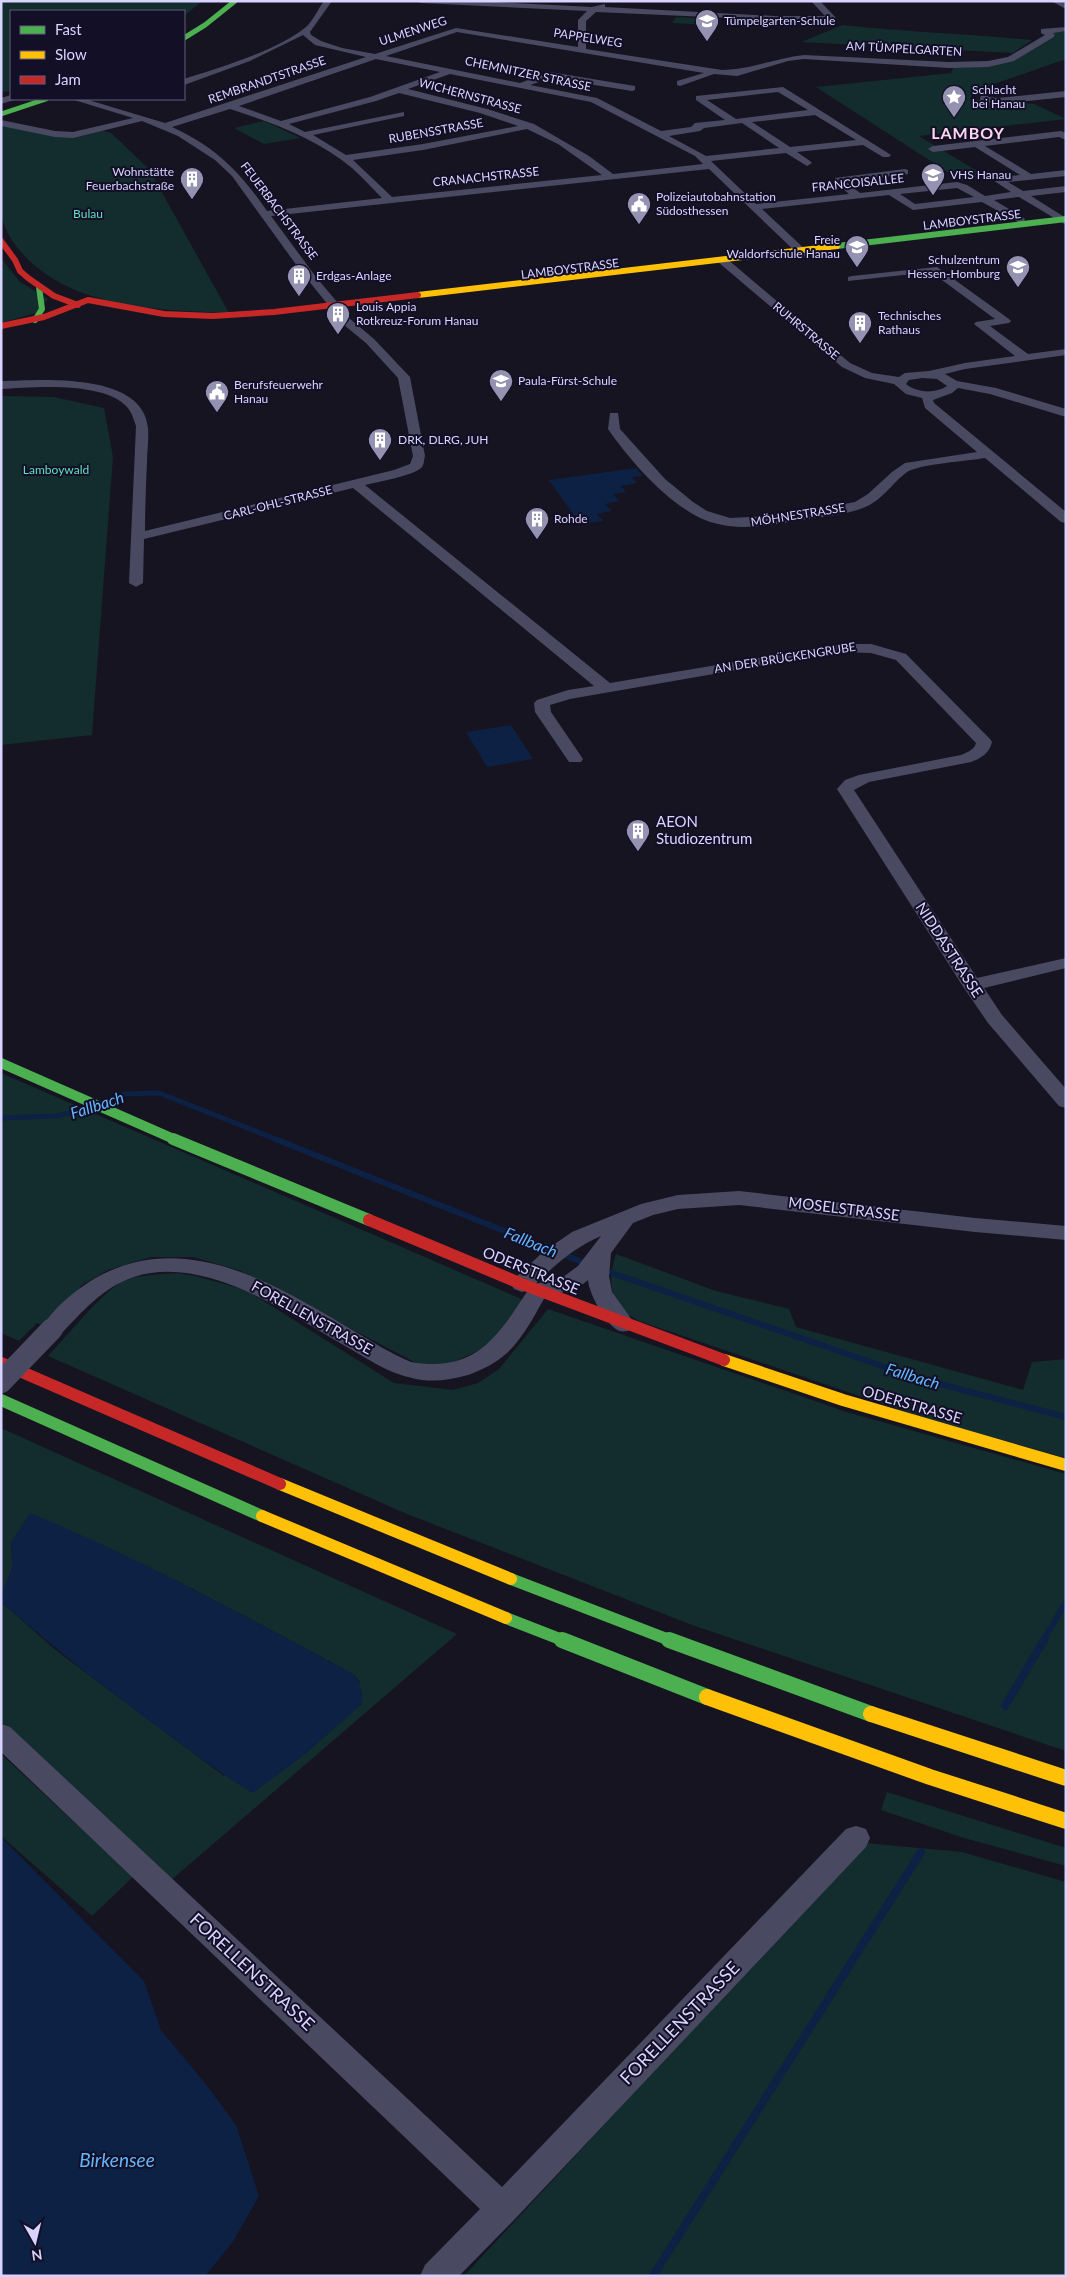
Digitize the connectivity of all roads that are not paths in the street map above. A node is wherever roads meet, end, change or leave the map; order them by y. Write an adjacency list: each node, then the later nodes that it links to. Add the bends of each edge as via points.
1 (222, 1): 13 (main road)
2 (235, 1): 18 (main road)
3 (328, 1): 15 (street)
4 (421, 1): 8 (street)
5 (621, 1): 10 (street)
6 (815, 1): 10 (street, via 832,18)
7 (1055, 1): 9 (street)
8 (516, 5): 10 (street); 11 (street)
9 (1066, 6)
10 (594, 9): 19 (street, via 581,22)
11 (507, 17)
12 (499, 26): 17 (street)
13 (185, 29)
14 (1066, 29): 22 (street, AM TÜMPELGARTEN, via 1044,31 1051,35 1011,59 988,64 804,57 737,72)
15 (307, 30): 20 (street, CHEMNITZER STRASSE, via 307,36 318,43); 23 (street, via 253,59)
16 (458, 30): 17 (street, PAPPELWEG); 20 (street, ULMENWEG)
17 (481, 33): 19 (street, PAPPELWEG)
18 (185, 37)
19 (582, 50): 22 (street, PAPPELWEG)
20 (376, 56): 21 (street, CHEMNITZER STRASSE); 34 (street, REMBRANDTSTRASSE)
21 (450, 71): 25 (street, CHEMNITZER STRASSE); 27 (street)
22 (718, 72): 24 (street)
23 (185, 82)
24 (680, 83)
25 (522, 85): 26 (street, via 550,75); 46 (street, CHEMNITZER STRASSE, via 594,100)
26 (632, 88)
27 (399, 90): 43 (street); 45 (street, WICHERNSTRASSE, via 484,110)
28 (985, 92): 29 (street, via 982,99 998,101)
29 (1066, 94)
30 (26, 100): 36 (main road)
31 (44, 100): 41 (main road)
32 (79, 100): 35 (street, FEUERBACHSTRASSE)
33 (123, 101): 35 (street)
34 (230, 106): 43 (street); 44 (street, REMBRANDTSTRASSE)
35 (106, 107): 39 (street, FEUERBACHSTRASSE)
36 (1, 108)
37 (817, 112): 40 (street); 42 (street, via 780,89 699,98); 49 (street)
38 (401, 114): 47 (street)
39 (142, 118): 41 (street, via 73,135 55,134); 44 (street, FEUERBACHSTRASSE)
40 (743, 120): 42 (street); 53 (street)
41 (3, 121)
42 (733, 122): 46 (street)
43 (279, 124): 47 (street)
44 (165, 126): 72 (street, FEUERBACHSTRASSE, via 222,162 239,179)
45 (531, 126): 56 (street, RUBENSSTRASSE); 62 (street, WICHERNSTRASSE, via 579,152)
46 (662, 134): 57 (street, CHEMNITZER STRASSE)
47 (302, 135): 56 (street)
48 (1066, 137): 50 (street, via 1061,134)
49 (865, 142): 51 (street, CRANACHSTRASSE); 60 (street)
50 (978, 145): 52 (street); 63 (street)
51 (829, 146): 53 (street, CRANACHSTRASSE); 55 (street)
52 (933, 149)
53 (786, 150): 54 (street, CRANACHSTRASSE); 59 (street)
54 (747, 154): 57 (street, CRANACHSTRASSE); 58 (street)
55 (843, 154)
56 (346, 158): 70 (street)
57 (707, 162): 62 (street, CRANACHSTRASSE); 71 (street, CHEMNITZER STRASSE)
58 (759, 163)
59 (807, 163)
60 (905, 172): 64 (street); 68 (street, via 838,180)
61 (1066, 173): 63 (street)
62 (610, 176): 70 (street, CRANACHSTRASSE)
63 (1030, 177): 67 (street, via 998,180)
64 (930, 188): 66 (street, FRANCOISALLEE); 69 (street, FRANCOISALLEE, via 957,185)
65 (1066, 189): 67 (street)
66 (890, 192): 68 (street, FRANCOISALLEE); 69 (street, via 913,207)
67 (1021, 194): 69 (street); 74 (street)
68 (858, 196): 71 (street, FRANCOISALLEE)
69 (984, 198): 73 (street)
70 (388, 200): 72 (street, CRANACHSTRASSE)
71 (754, 207): 77 (street, CHEMNITZER STRASSE)
72 (264, 214): 83 (street, FEUERBACHSTRASSE)
73 (1020, 220)
74 (1065, 221): 77 (main road, LAMBOYSTRASSE)
75 (1, 228): 76 (main road)
76 (1, 241): 78 (main road)
77 (802, 252): 79 (main road, LAMBOYSTRASSE)
78 (15, 260): 81 (main road, via 20,271); 82 (main road)
79 (724, 262): 83 (main road, LAMBOYSTRASSE); 91 (street, RUHRSTRASSE, via 846,365 869,376)
80 (852, 279): 88 (street, via 933,269 1005,321 980,324)
81 (39, 287): 82 (main road, via 54,296); 84 (main road, via 44,307)
82 (83, 303): 83 (main road, LAMBOYSTRASSE, via 201,316); 84 (main road)
83 (336, 308): 98 (street, FEUERBACHSTRASSE, via 352,315 352,325 404,377 419,456)
84 (34, 320): 85 (main road)
85 (1, 326)
86 (1066, 352): 87 (street)
87 (1038, 356): 88 (street); 89 (street)
88 (1026, 358): 90 (street)
89 (1066, 363)
90 (932, 374): 91 (street, via 910,375); 93 (street, via 948,379)
91 (900, 381): 94 (street, via 901,386 910,391)
92 (1, 384): 101 (street, via 82,385 118,395 134,406 142,426)
93 (952, 387): 94 (street); 95 (street, via 1001,393)
94 (930, 394): 97 (street, via 929,405)
95 (1066, 413)
96 (614, 416): 97 (street, MÖHNESTRASSE, via 614,429 625,444 664,484 702,514 729,522 754,522 859,505 871,499 909,466)
97 (986, 454): 100 (street)
98 (416, 466): 99 (street, CARL-OHL-STRASSE)
99 (356, 484): 101 (street, CARL-OHL-STRASSE); 103 (street)
100 (1066, 519)
101 (139, 536): 102 (street)
102 (136, 583)
103 (606, 688): 104 (street, AN DER BRÜCKENGRUBE, via 542,703 543,712); 105 (street, AN DER BRÜCKENGRUBE, via 861,646 901,657 984,742 983,750 965,759 865,778)
104 (575, 759)
105 (845, 789): 107 (street, NIDDASTRASSE)
106 (1066, 963): 107 (street)
107 (971, 985): 109 (street, NIDDASTRASSE)
108 (1, 1063): 113 (main road, ODERSTRASSE, via 118,1116)
109 (1066, 1102)
110 (625, 1219): 111 (street, MOSELSTRASSE, via 678,1202 739,1198); 112 (street, via 601,1254); 113 (street, MOSELSTRASSE, via 569,1242 551,1257)
111 (1066, 1233)
112 (592, 1274): 113 (street, via 570,1283); 114 (street, via 604,1299)
113 (530, 1288): 114 (main road, ODERSTRASSE); 116 (street, FORELLENSTRASSE, bridge, via 505,1341 495,1351 464,1368 429,1372 398,1366 258,1286 196,1266 150,1266 95,1287)
114 (624, 1324): 118 (main road, ODERSTRASSE, via 784,1382)
115 (1, 1363): 120 (main road, via 233,1466 624,1624 802,1691 982,1753)
116 (1, 1382)
117 (1, 1400): 121 (main road, via 364,1559 632,1668 818,1738)
118 (1066, 1465)
119 (1, 1735): 123 (street, FORELLENSTRASSE)
120 (1066, 1778)
121 (1066, 1821)
122 (856, 1838): 123 (street, FORELLENSTRASSE)
123 (504, 2208): 124 (street, FORELLENSTRASSE)
124 (436, 2276)

